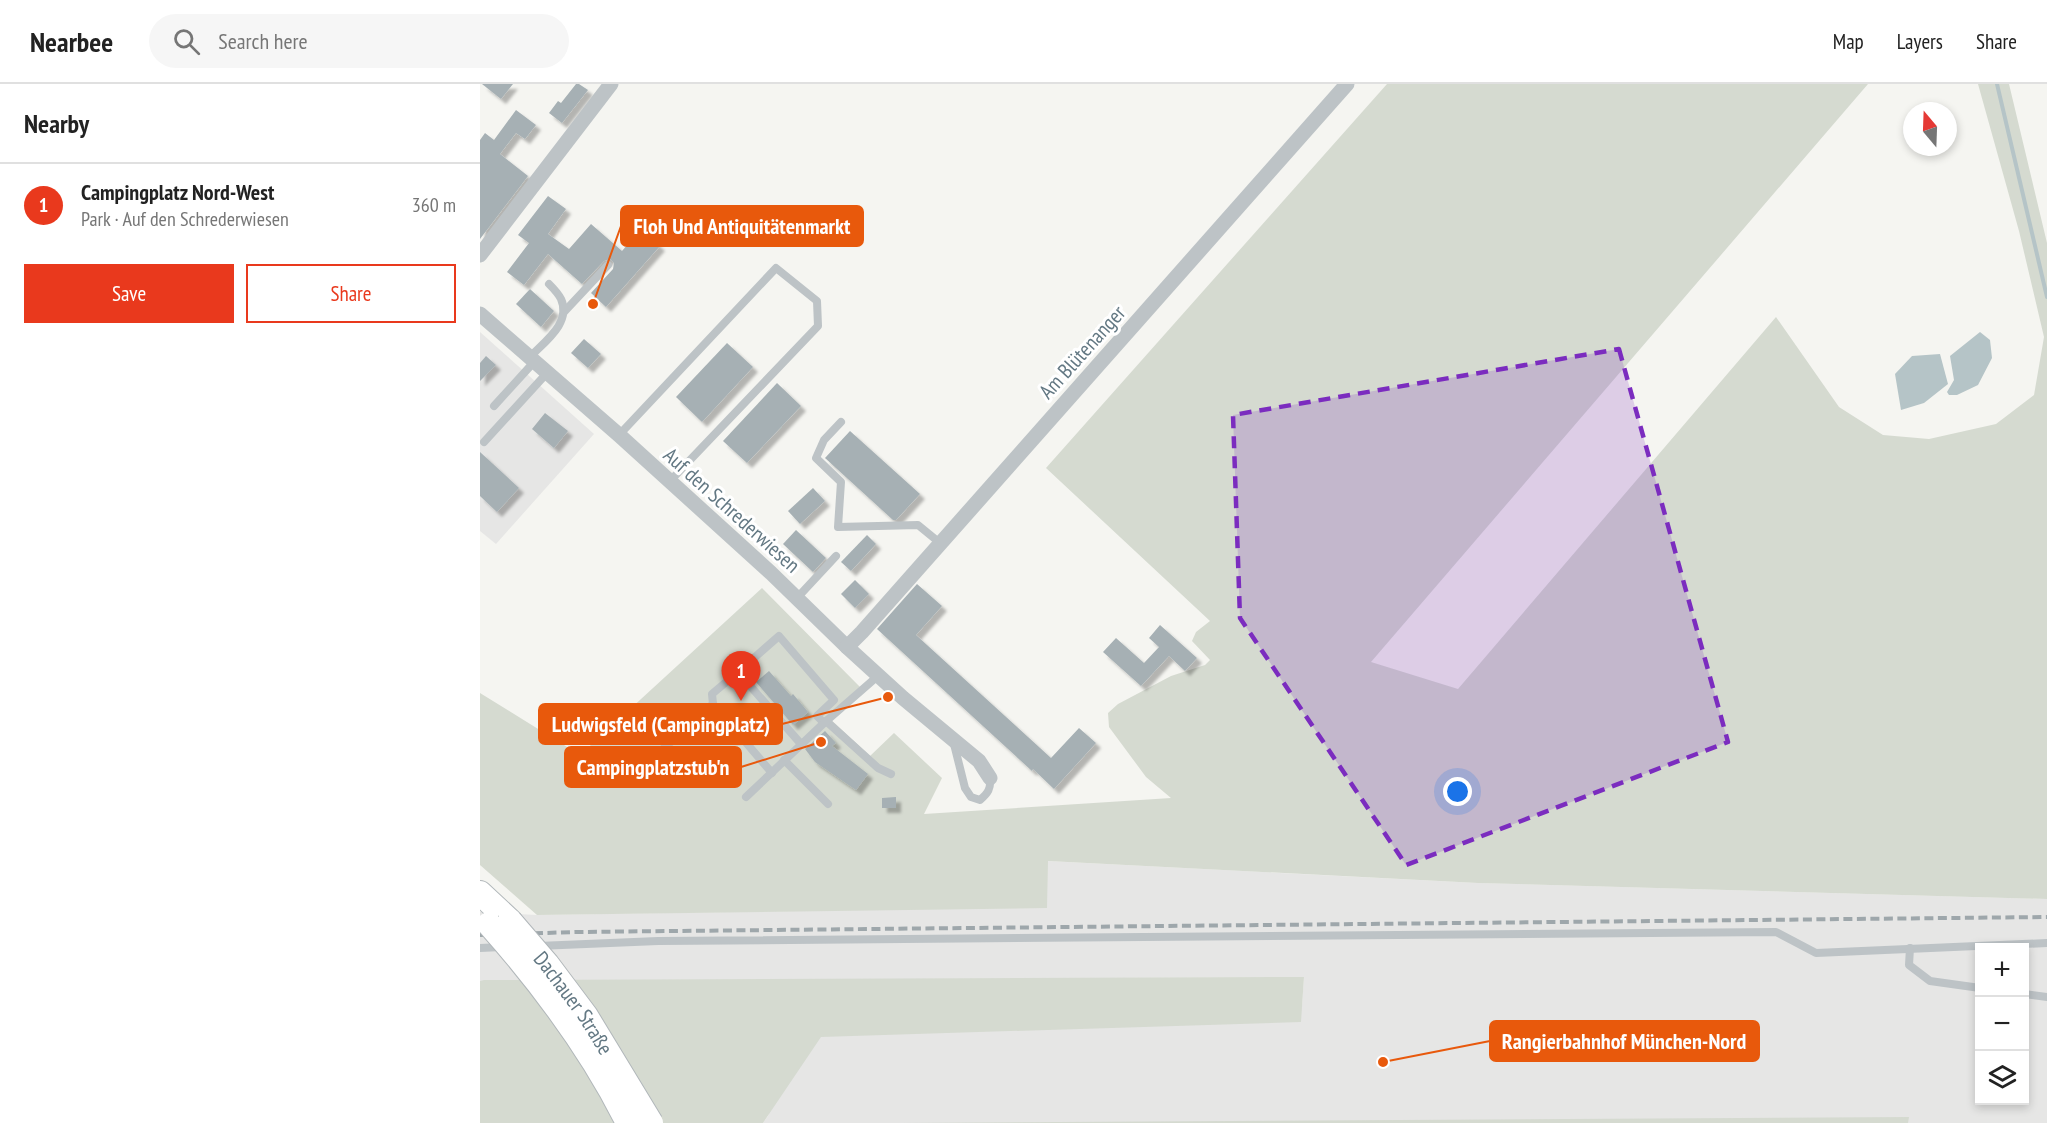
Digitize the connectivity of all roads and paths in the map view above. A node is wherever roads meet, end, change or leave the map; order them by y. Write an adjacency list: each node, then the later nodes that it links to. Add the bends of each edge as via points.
1 (611, 84): 3 (street)
2 (1347, 84): 15 (street, Am Blütenanger)
3 (480, 255)
4 (608, 265): 6 (lane)
5 (549, 284): 6 (lane, via 560,298)
6 (564, 312): 8 (lane, via 555,332)
7 (480, 314): 8 (street, Auf den Schrederwiesen)
8 (532, 360): 9 (street, Auf den Schrederwiesen); 10 (lane)
9 (547, 373): 12 (street, Auf den Schrederwiesen); 13 (lane)
10 (494, 406)
11 (841, 422): 15 (lane, via 824,440 816,458 841,482 838,527 918,525)
12 (619, 435): 14 (street, Auf den Schrederwiesen); 14 (lane, via 776,268 817,301 818,326)
13 (484, 442)
14 (670, 481): 17 (street, Auf den Schrederwiesen)
15 (940, 543): 18 (street, Am Blütenanger)
16 (836, 556): 17 (lane)
17 (797, 598): 18 (street, Auf den Schrederwiesen)
18 (847, 646): 20 (street, Auf den Schrederwiesen)
19 (738, 672): 21 (lane, via 712,694); 22 (lane, via 779,636 834,700 817,716); 24 (lane)
20 (879, 675): 22 (lane); 23 (street, Auf den Schrederwiesen)
21 (713, 704): 25 (lane); 27 (lane)
22 (825, 722): 24 (lane); 28 (lane, via 878,768)
23 (953, 739): 29 (street, Auf den Schrederwiesen, via 979,761); 29 (lane, Auf den Schrederwiesen, via 964,788 971,796 980,800 987,794)
24 (801, 744): 26 (lane)
25 (654, 757)
26 (784, 760): 27 (lane); 31 (lane)
27 (772, 772): 30 (lane)
28 (891, 774)
29 (990, 778)
30 (746, 796)
31 (828, 804)
32 (480, 893): 33 (main road, Dachauer Straße)
33 (493, 920): 40 (main road, Dachauer Straße, bridge, via 571,1024); 41 (main road, Dachauer Straße, bridge, via 547,964 586,1016)
34 (2047, 943): 36 (lane)
35 (480, 948): 36 (lane, via 658,941 1776,932 1816,952)
36 (1910, 948): 37 (lane, via 1909,965 1930,981)
37 (1975, 987)
38 (2029, 994): 39 (lane)
39 (2047, 996)
40 (628, 1123)
41 (651, 1123)

